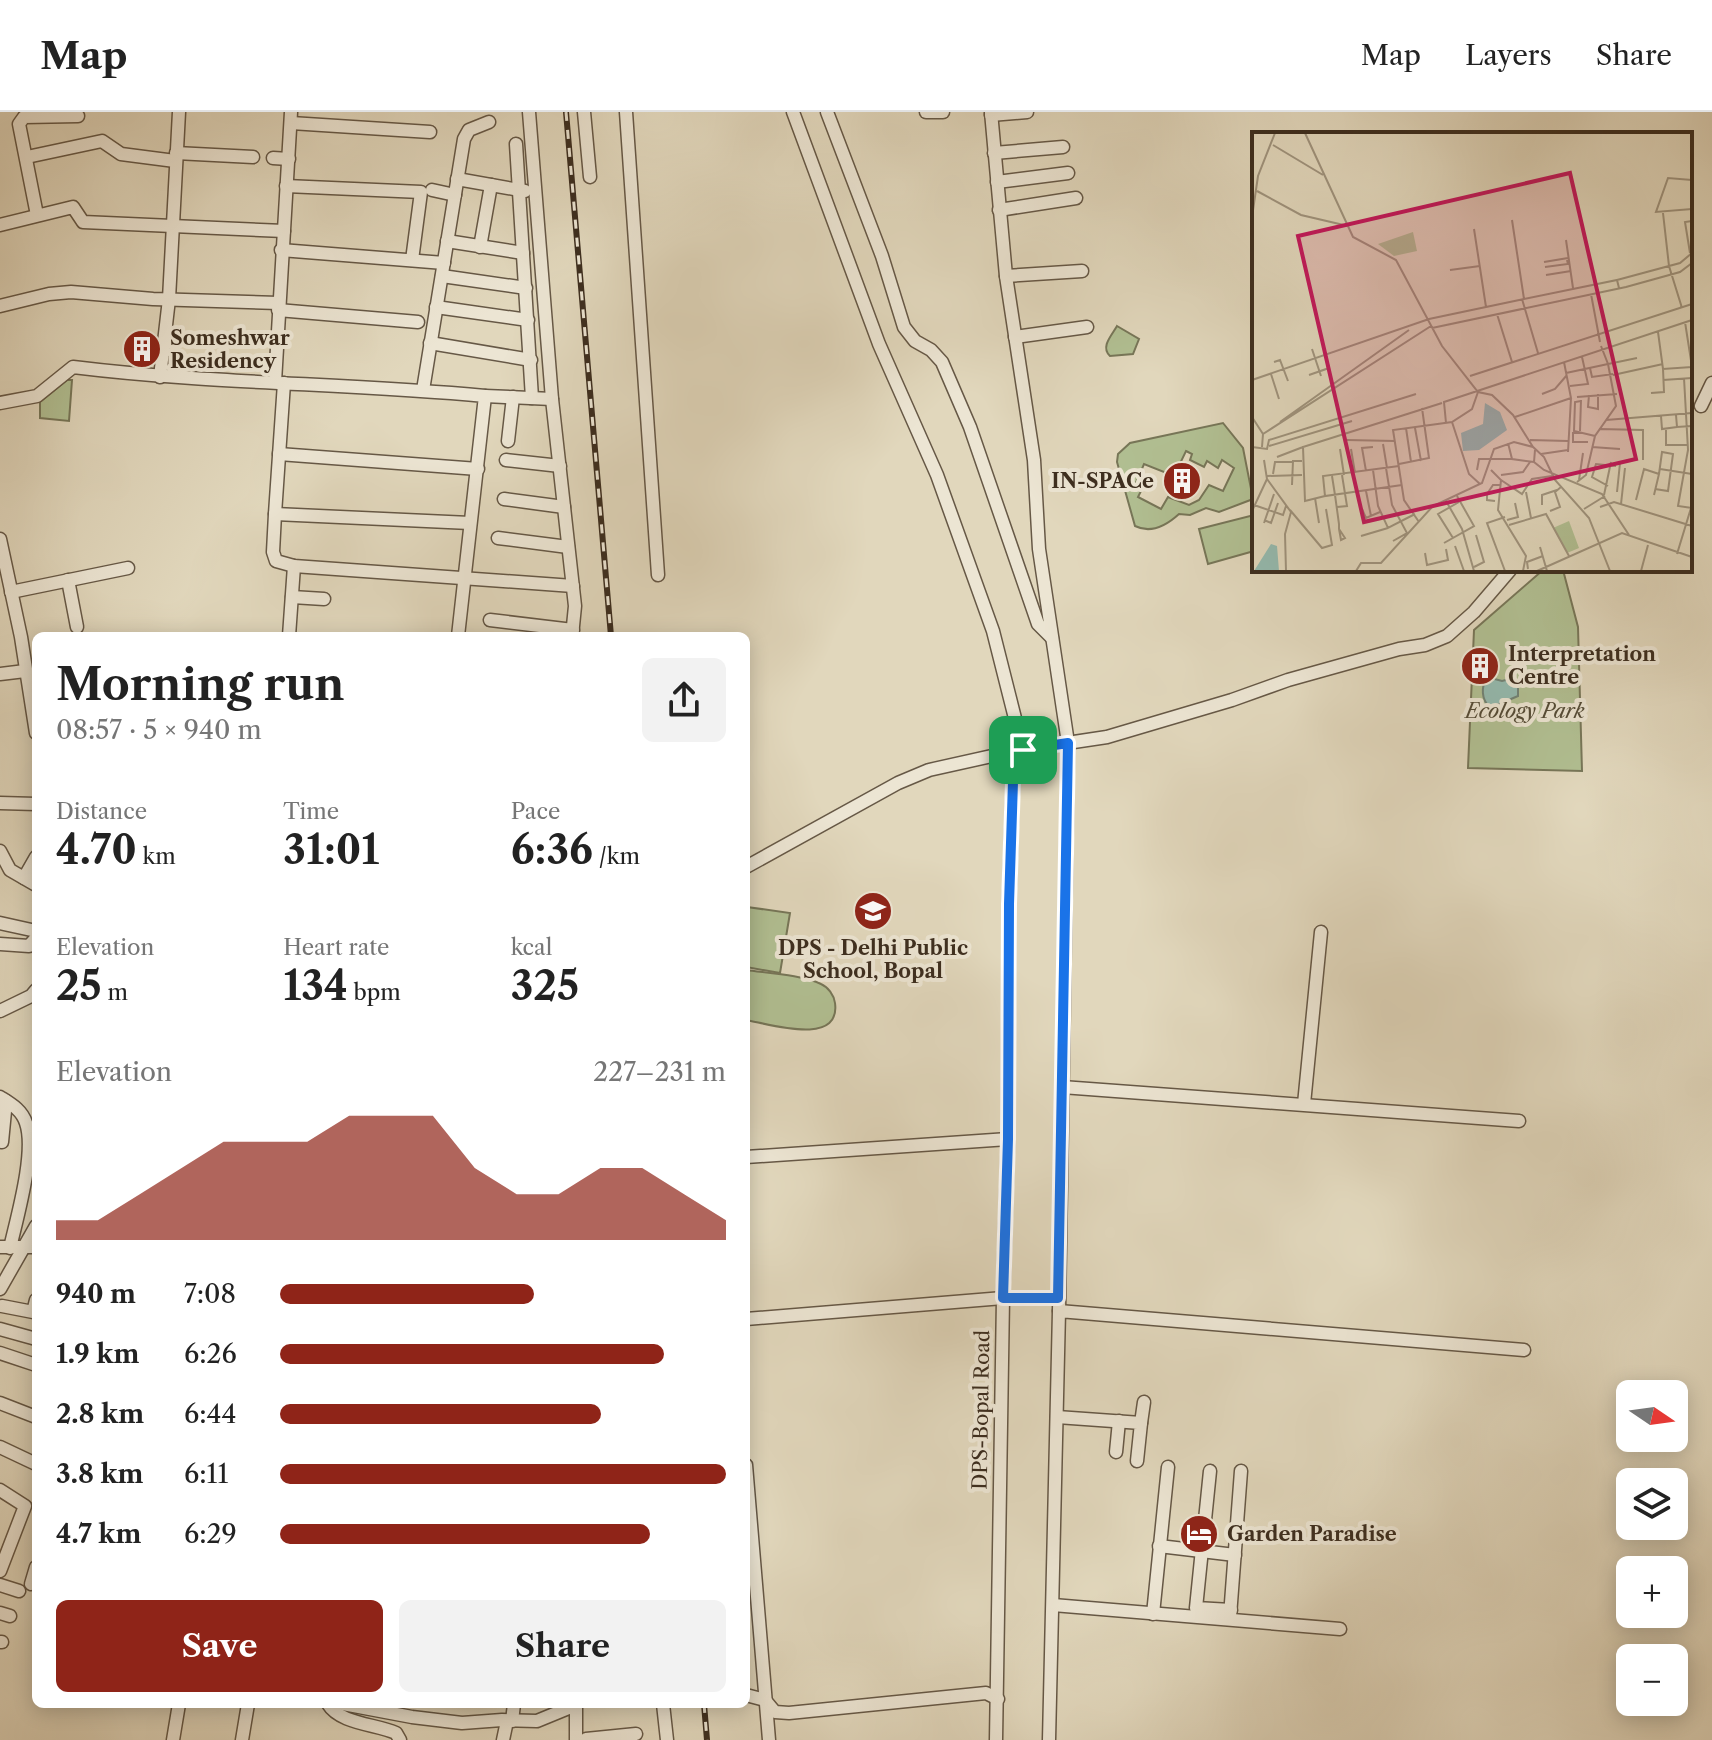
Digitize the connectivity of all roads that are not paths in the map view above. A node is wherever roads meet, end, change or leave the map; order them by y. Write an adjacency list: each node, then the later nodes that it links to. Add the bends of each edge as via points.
1 (179, 112): 19 (street)
2 (529, 112): 31 (street)
3 (584, 112): 24 (street)
4 (626, 112): 83 (street)
5 (793, 112): 102 (street, DPS-Bopal Road, via 879,344 947,503 993,631)
6 (827, 112): 97 (street, via 904,327 942,362 1038,624)
7 (926, 112): 8 (street)
8 (943, 112)
9 (1027, 112): 10 (street)
10 (991, 114): 17 (street)
11 (78, 116): 18 (street, via 24,117 19,124)
12 (291, 117): 14 (street); 22 (street)
13 (489, 122): 25 (street, via 466,133)
14 (430, 132)
15 (516, 144): 30 (street)
16 (1063, 147): 17 (street)
17 (994, 153): 26 (street)
18 (27, 157): 19 (street, via 102,141 121,154); 35 (street)
19 (176, 157): 20 (street); 37 (street)
20 (253, 157)
21 (273, 158): 22 (street)
22 (289, 159): 28 (street)
23 (1068, 173): 26 (street)
24 (590, 177)
25 (457, 179): 27 (street); 32 (street)
26 (997, 182): 34 (street)
27 (491, 185): 30 (street); 40 (street)
28 (286, 186): 38 (street); 43 (street, via 421,192)
29 (432, 190): 32 (street)
30 (520, 190): 31 (street); 42 (street)
31 (535, 192): 65 (street)
32 (455, 195): 39 (street)
33 (1076, 198): 34 (street)
34 (999, 210): 46 (street)
35 (37, 215): 36 (street); 37 (street, via 73,207 83,222)
36 (0, 225)
37 (172, 226): 38 (street); 48 (street)
38 (284, 231): 41 (street)
39 (447, 241): 40 (street); 44 (street)
40 (480, 247): 42 (street)
41 (281, 250): 43 (street); 50 (street)
42 (523, 253): 47 (street)
43 (412, 260): 44 (street)
44 (443, 270): 47 (street); 51 (street)
45 (1082, 271): 46 (street)
46 (1006, 276): 55 (street)
47 (526, 288): 52 (street)
48 (169, 299): 49 (street, via 71,292); 50 (street); 58 (street)
49 (0, 306)
50 (278, 306): 53 (street); 59 (street)
51 (436, 307): 52 (street); 56 (street)
52 (528, 320): 57 (street)
53 (418, 322)
54 (1087, 327): 55 (street)
55 (1015, 337): 97 (street)
56 (430, 343): 57 (street); 61 (street)
57 (531, 360): 64 (street)
58 (160, 377): 59 (street); 66 (street, via 73,367 37,396)
59 (279, 382): 61 (street); 69 (street)
60 (1712, 383): 67 (street)
61 (423, 390): 62 (street)
62 (485, 396): 63 (street); 72 (street)
63 (513, 397): 64 (street); 68 (street)
64 (532, 398): 65 (street)
65 (552, 399): 71 (street)
66 (0, 403)
67 (1701, 406)
68 (508, 441)
69 (279, 454): 72 (street); 75 (street)
70 (506, 460): 71 (street)
71 (560, 466): 74 (street)
72 (478, 469): 76 (street)
73 (504, 499): 74 (street)
74 (564, 507): 79 (street)
75 (275, 514): 76 (street); 80 (street, via 276,561)
76 (470, 523): 84 (street)
77 (498, 538): 79 (street)
78 (0, 539): 88 (street)
79 (568, 547): 86 (street)
80 (294, 566): 84 (street); 87 (street)
81 (128, 568): 85 (street)
82 (1508, 572): 101 (street, via 1447,636 1425,645 1288,680 1107,737)
83 (658, 575)
84 (463, 577): 86 (street); 94 (street)
85 (68, 580): 88 (street); 92 (street)
86 (573, 586): 96 (street)
87 (292, 597): 89 (street); 93 (street)
88 (12, 598): 90 (street); 98 (street)
89 (324, 599)
90 (0, 609)
91 (490, 620): 95 (street)
92 (77, 627)
93 (289, 632)
94 (458, 632)
95 (566, 632)
96 (572, 632)
97 (1052, 638): 101 (street)
98 (25, 671): 99 (street); 100 (street)
99 (0, 674)
100 (32, 710)
101 (1068, 743): 102 (street); 117 (street)
102 (1024, 750): 107 (street, via 929,770); 121 (street, DPS-Bopal Road, via 1009,904)
103 (0, 803): 104 (street)
104 (32, 804)
105 (0, 851): 108 (street, via 10,870)
106 (32, 864): 108 (street)
107 (750, 865)
108 (24, 878): 109 (street)
109 (32, 883)
110 (0, 923): 111 (street)
111 (32, 928)
112 (1321, 932): 119 (street)
113 (32, 935): 114 (street, via 29,946)
114 (0, 944)
115 (32, 995): 116 (street)
116 (0, 1011)
117 (1062, 1087): 119 (street); 130 (street)
118 (3, 1099): 122 (street); 123 (street, via 26,1122)
119 (1304, 1104): 120 (street)
120 (1519, 1121)
121 (1008, 1139): 124 (street); 129 (street, DPS-Bopal Road)
122 (2, 1142)
123 (32, 1157): 127 (street)
124 (750, 1157)
125 (32, 1230): 127 (street)
126 (32, 1247): 127 (street)
127 (11, 1248): 128 (street)
128 (0, 1289)
129 (1003, 1298): 130 (street, via 1035,1298); 133 (street); 165 (street, DPS-Bopal Road)
130 (1058, 1305): 136 (street); 142 (street)
131 (2, 1306): 132 (street)
132 (32, 1312)
133 (750, 1319)
134 (0, 1329): 135 (street)
135 (32, 1338)
136 (1524, 1350)
137 (0, 1353): 138 (street)
138 (32, 1364)
139 (1144, 1402): 144 (street)
140 (0, 1403): 141 (street)
141 (32, 1415)
142 (1057, 1417): 143 (street); 160 (street)
143 (1119, 1421): 144 (street); 146 (street)
144 (1141, 1423): 147 (street)
145 (0, 1447): 148 (street)
146 (1116, 1452)
147 (1137, 1461)
148 (32, 1462)
149 (1168, 1467): 154 (street)
150 (1210, 1471): 155 (street)
151 (1241, 1471): 156 (street)
152 (0, 1490): 157 (street, via 25,1506)
153 (750, 1514): 166 (street)
154 (1159, 1546): 155 (street); 161 (street)
155 (1201, 1551): 156 (street); 162 (street, via 1196,1608)
156 (1235, 1555): 162 (street)
157 (0, 1571)
158 (32, 1574): 159 (street, via 25,1587)
159 (0, 1585)
160 (1053, 1605): 161 (street); 185 (street)
161 (1153, 1614): 162 (street)
162 (1230, 1615): 163 (street)
163 (1340, 1629)
164 (750, 1696): 166 (street)
165 (998, 1699): 166 (street, via 986,1693 789,1713 775,1712); 184 (street, DPS-Bopal Road)
166 (765, 1700): 183 (street)
167 (178, 1708): 177 (street)
168 (247, 1708): 178 (street)
169 (330, 1708): 179 (street, via 396,1733)
170 (513, 1708): 175 (street)
171 (574, 1708): 175 (street, via 537,1721)
172 (578, 1708): 181 (street)
173 (663, 1708): 182 (street)
174 (399, 1709): 175 (street, via 462,1723)
175 (510, 1721): 180 (street)
176 (636, 1734): 181 (street)
177 (173, 1740)
178 (242, 1740)
179 (400, 1740)
180 (503, 1740)
181 (583, 1740)
182 (667, 1740)
183 (769, 1740)
184 (996, 1740)
185 (1049, 1740)

